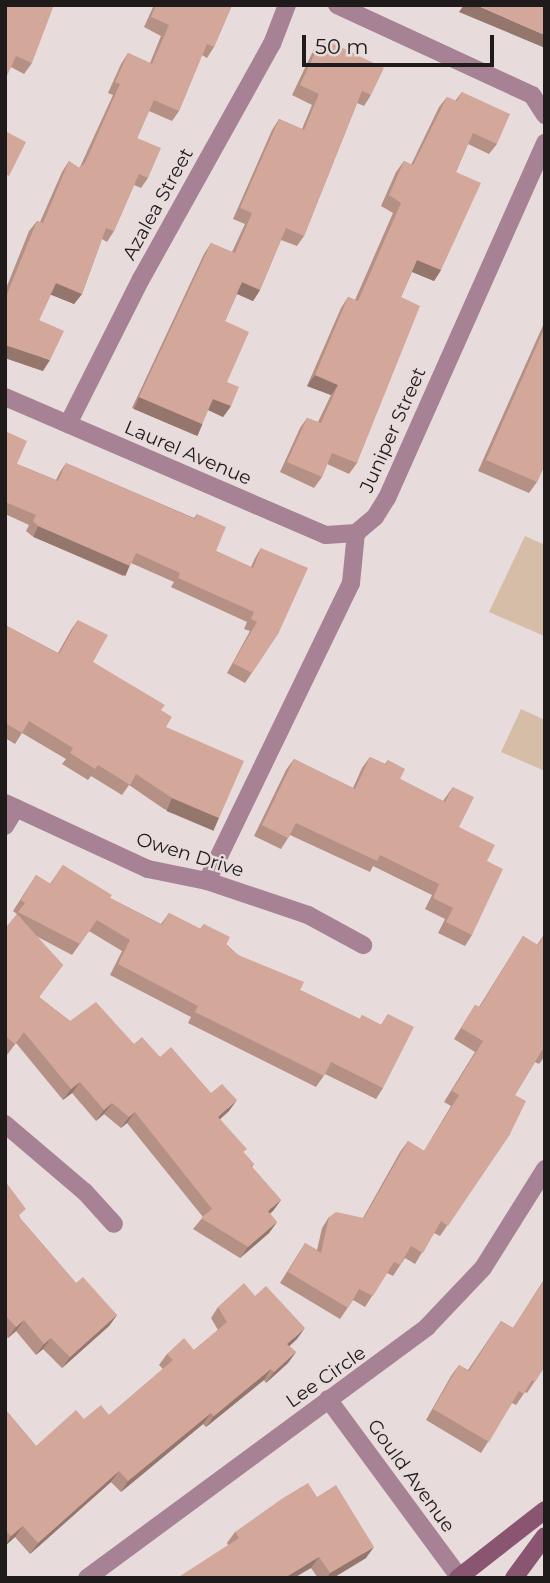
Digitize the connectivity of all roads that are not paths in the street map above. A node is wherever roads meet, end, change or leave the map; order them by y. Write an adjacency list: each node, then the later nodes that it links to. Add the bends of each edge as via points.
1 (287, 5): 6 (street, Azalea Street, via 272,44 141,279)
2 (337, 5): 3 (street, via 532,95)
3 (545, 115)
4 (545, 143): 7 (street, Juniper Street, via 387,498 375,517)
5 (5, 397): 6 (street, Laurel Avenue)
6 (68, 424): 7 (street, Laurel Avenue, via 326,535)
7 (356, 533): 10 (street, via 351,583)
8 (11, 805): 9 (street); 10 (street, Owen Drive, via 148,869)
9 (5, 827)
10 (207, 881): 11 (street, Owen Drive, via 308,915)
11 (363, 945)
12 (5, 1124): 14 (street, via 85,1192)
13 (545, 1169): 15 (street, Lee Circle, via 468,1287 401,1350)
14 (114, 1224)
15 (328, 1399): 18 (street, Lee Circle); 19 (street, Gould Avenue)
16 (545, 1510): 19 (main road)
17 (545, 1536): 20 (main road)
18 (87, 1578)
19 (459, 1578)
20 (514, 1578)

